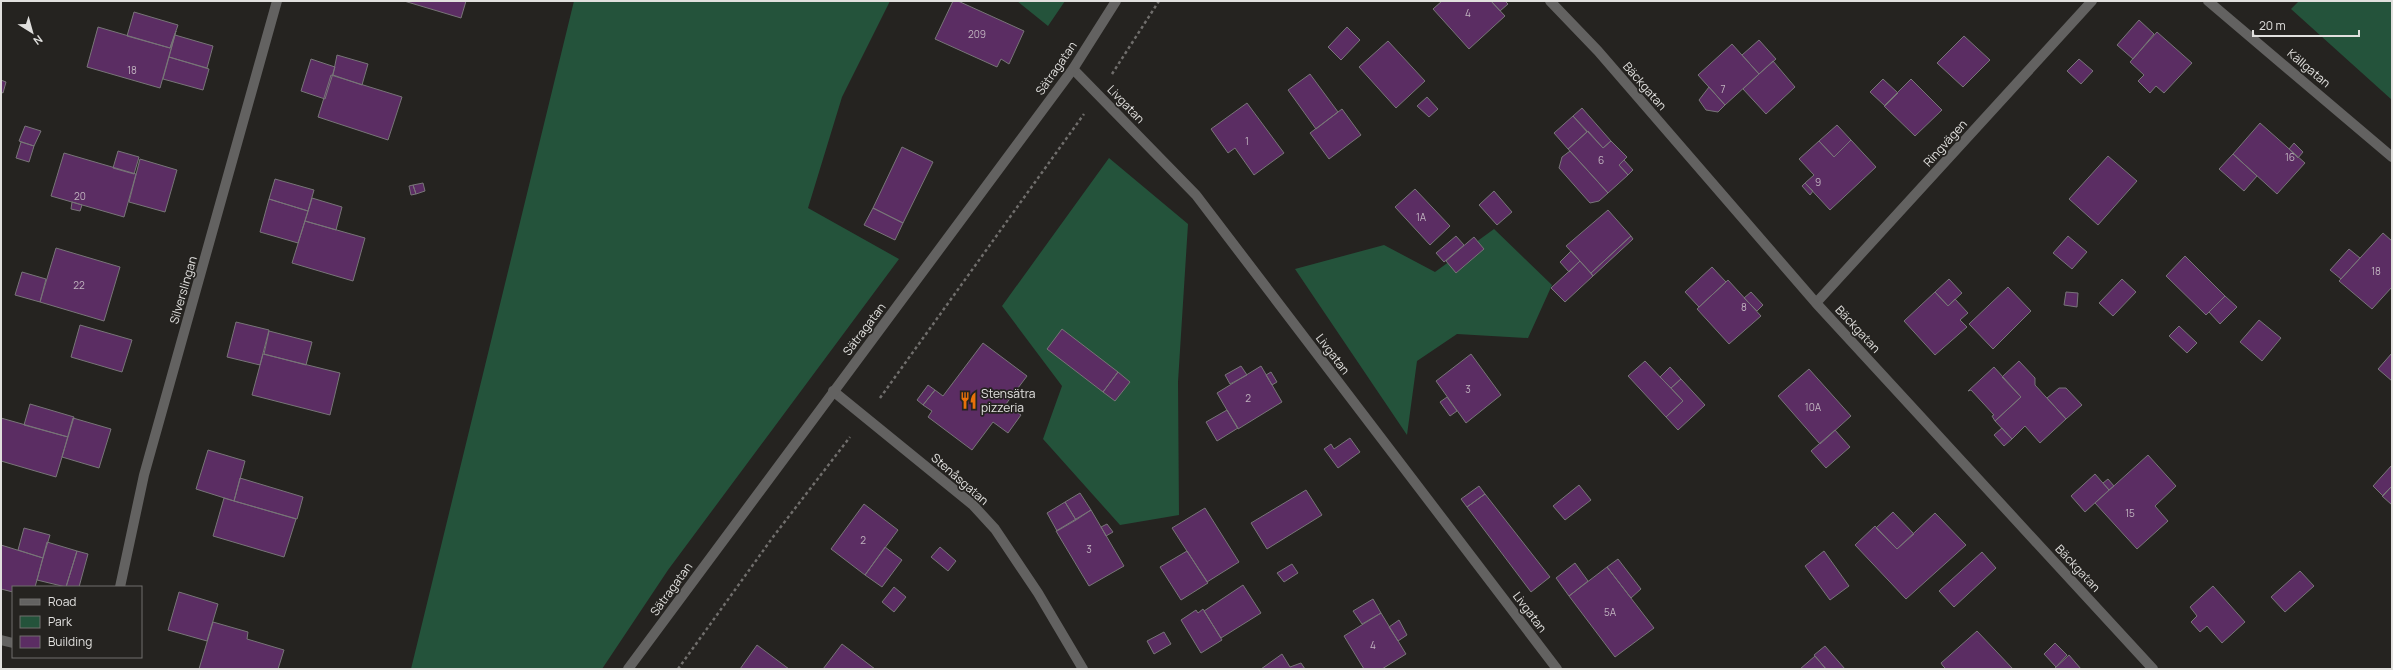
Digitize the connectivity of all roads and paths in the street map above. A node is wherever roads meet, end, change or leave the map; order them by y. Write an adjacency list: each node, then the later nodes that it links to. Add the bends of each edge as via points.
1 (277, 1): 13 (street, Silverslingan, via 144,475)
2 (1116, 1): 7 (street, Sätragatan)
3 (1159, 1): 8 (path)
4 (1550, 1): 10 (street, Bäckgatan, via 1598,52)
5 (2092, 1): 10 (street, Ringvägen)
6 (2208, 1): 9 (street, Källgatan)
7 (1072, 69): 8 (street, Livgatan); 11 (street, Sätragatan)
8 (1098, 94): 12 (path); 19 (street, Livgatan, via 1196,195)
9 (2392, 157)
10 (1816, 303): 20 (street, Bäckgatan)
11 (833, 391): 12 (street, Stenåsgatan); 16 (street, Sätragatan)
12 (865, 418): 17 (path, via 772,536); 18 (street, Stenåsgatan, via 973,505 995,529 1038,593)
13 (120, 586)
14 (1, 640): 15 (street)
15 (12, 643)
16 (628, 669)
17 (678, 669)
18 (1083, 669)
19 (1557, 669)
20 (2154, 669)

